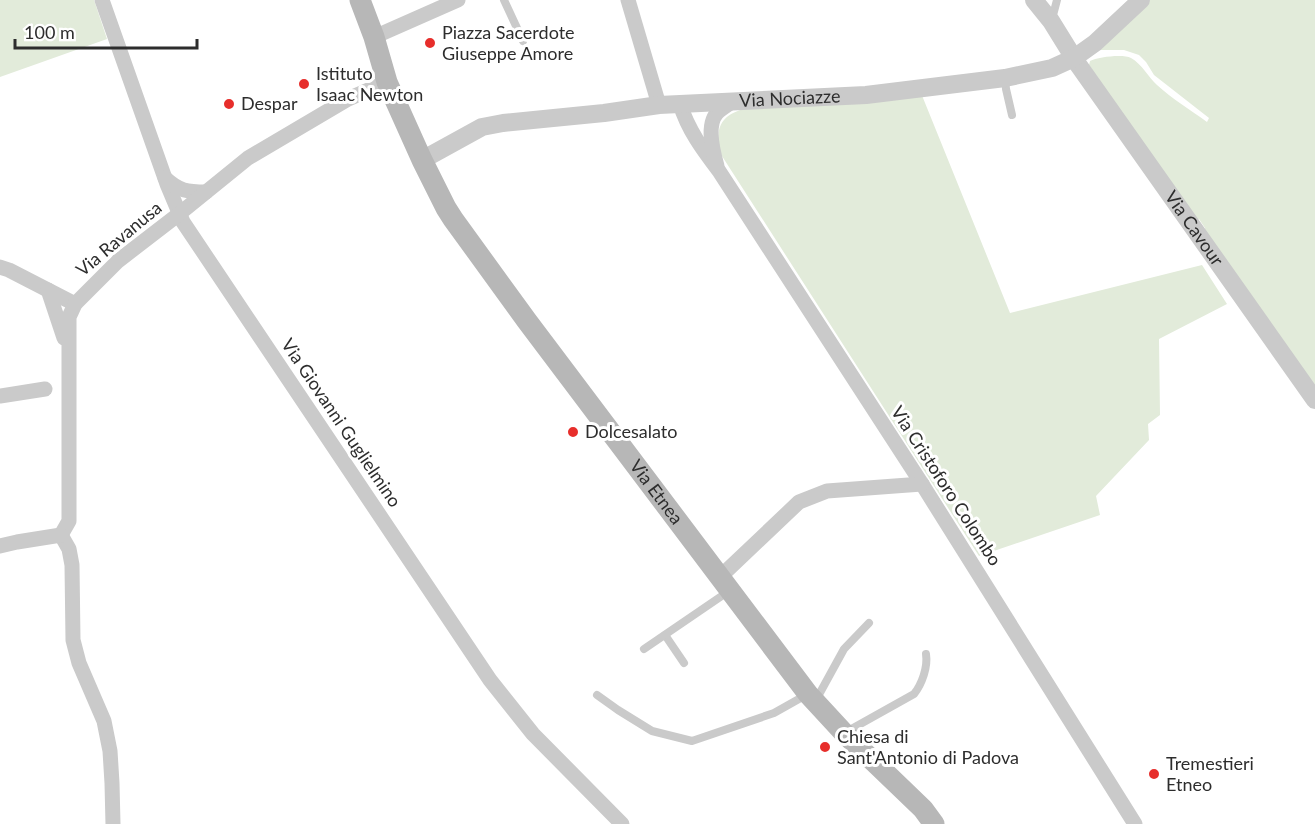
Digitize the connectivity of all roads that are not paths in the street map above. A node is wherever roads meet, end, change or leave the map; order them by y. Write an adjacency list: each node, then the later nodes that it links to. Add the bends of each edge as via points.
1 (102, 0): 21 (street, Via Giovanni Guglielmino)
2 (360, 0): 10 (main road, Via Etnea)
3 (458, 0): 10 (street)
4 (504, 0): 11 (lane)
5 (628, 0): 16 (street)
6 (1034, 0): 9 (street); 12 (street, via 1063,54)
7 (1057, 0): 9 (lane)
8 (1141, 0): 12 (street, Via Nociazze)
9 (1051, 21): 12 (street)
10 (374, 37): 14 (main road, Via Etnea)
11 (523, 40)
12 (1074, 58): 13 (street, Via Nociazze, via 1052,68); 30 (street, Via Cavour)
13 (1005, 78): 17 (street, Via Nociazze, via 866,95 734,101); 18 (lane)
14 (387, 82): 19 (main road, Via Etnea); 22 (street, Via Ravanusa, via 294,130 248,158)
15 (680, 104): 16 (street, Via Nociazze); 17 (street, Via Nociazze); 20 (street, via 688,127)
16 (659, 105): 19 (street, Via Nociazze, via 482,127)
17 (711, 108): 20 (street, via 713,152)
18 (1012, 115)
19 (422, 160): 34 (main road, Via Etnea, via 453,219)
20 (719, 171): 31 (street, Via Cristoforo Colombo)
21 (164, 178): 22 (street, via 186,192); 23 (street, Via Giovanni Guglielmino)
22 (206, 192): 23 (street, Via Ravanusa)
23 (179, 214): 26 (street, Via Ravanusa, via 118,261); 44 (street, Via Giovanni Guglielmino, via 490,680 532,734)
24 (0, 267): 25 (street)
25 (48, 290): 26 (street); 27 (street)
26 (75, 304): 27 (street, Via Ravanusa, via 69,318)
27 (69, 352): 32 (street, Via Ravanusa, via 69,521)
28 (45, 389): 29 (street)
29 (0, 396)
30 (1315, 400)
31 (922, 484): 34 (street, via 827,491 799,502); 46 (street, Via Cristoforo Colombo, via 979,565)
32 (61, 535): 33 (street); 43 (street, via 72,565 73,640 86,682 105,721)
33 (0, 546)
34 (725, 584): 36 (lane); 41 (main road, Via Etnea)
35 (869, 623): 41 (lane, via 844,649)
36 (665, 635): 37 (lane); 39 (lane)
37 (644, 650)
38 (926, 654): 42 (lane, via 928,663 914,694)
39 (684, 663)
40 (597, 695): 41 (lane, via 651,730 692,741)
41 (811, 698): 42 (main road, Via Etnea)
42 (844, 733): 45 (main road, Via Etnea)
43 (113, 824)
44 (622, 824)
45 (934, 824)
46 (1136, 824)

